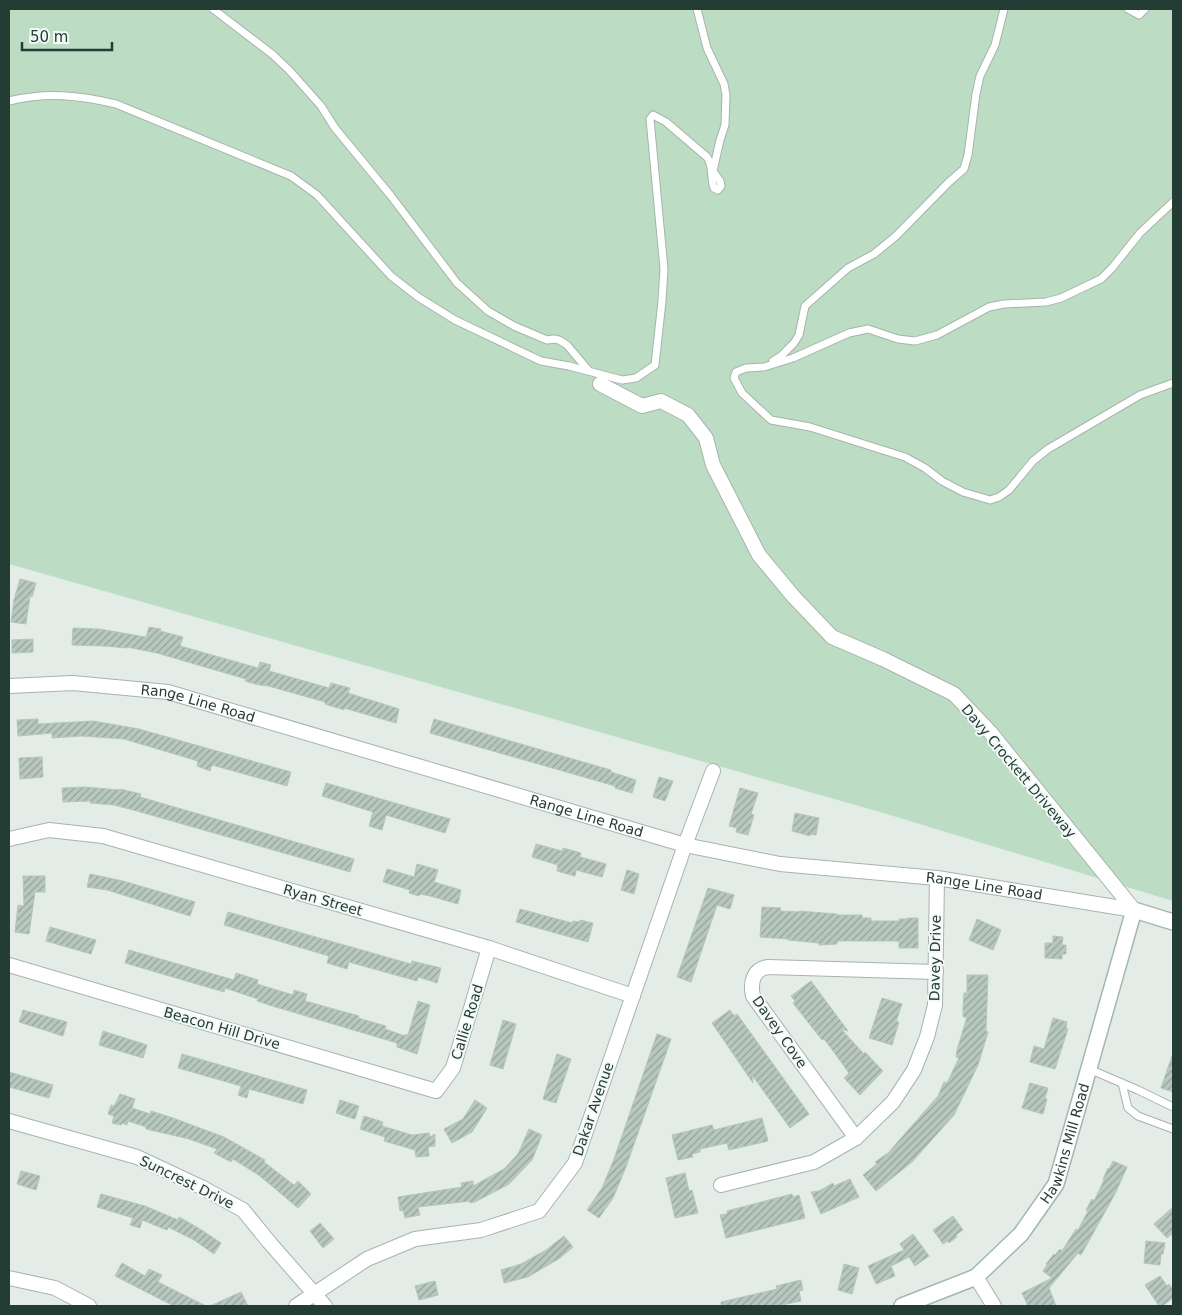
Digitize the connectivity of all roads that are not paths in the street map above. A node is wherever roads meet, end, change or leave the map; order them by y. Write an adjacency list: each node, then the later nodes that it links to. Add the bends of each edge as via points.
1 (213, 9): 9 (lane, via 289,70 321,106 457,282 488,311 547,340 554,338 568,345)
2 (697, 9): 9 (lane, via 707,48 726,95 726,125 713,171 721,186 718,190 714,188 711,163 707,157 653,115 650,119 664,269 655,365 636,378 622,380)
3 (1004, 9): 8 (lane, via 995,45 980,76 964,169 896,236 874,254 848,268 805,306 794,344)
4 (1128, 9): 5 (lane, via 1139,16)
5 (1145, 9)
6 (9, 101): 9 (lane, via 64,95 116,104 291,176 317,194 391,276 418,298 455,320 541,361)
7 (1173, 202): 8 (lane, via 1140,232 1101,279 1061,298 989,307 937,335 915,341 868,329 849,333)
8 (764, 367): 11 (lane, via 746,368 736,372 734,378 742,393 771,420 810,427 905,457 953,487 990,500 1009,490 1048,448 1140,395)
9 (589, 372)
10 (600, 384): 17 (street, Davy Crockett Driveway, via 642,406 661,401 688,415 706,438 713,465 759,555 793,596 832,637 954,694 990,732)
11 (1173, 384)
12 (9, 686): 15 (street, Range Line Road, via 73,684 168,692)
13 (713, 771): 15 (street, Dakar Avenue)
14 (9, 839): 19 (street, Ryan Street, via 49,830 103,836)
15 (685, 845): 16 (street, Range Line Road, via 780,864); 22 (street, Dakar Avenue)
16 (937, 878): 17 (street, Range Line Road); 21 (street, Davey Drive)
17 (1134, 910): 18 (street, Range Line Road); 23 (street, Hawkins Mill Road)
18 (1173, 922)
19 (489, 948): 22 (street, Ryan Street); 25 (street, Callie Road, via 453,1068)
20 (9, 965): 25 (street, Beacon Hill Drive)
21 (936, 972): 29 (street, Davey Drive, via 935,1005 914,1070 893,1102); 29 (street, Davey Cove, via 768,967 756,972 751,988 753,996)
22 (632, 996): 33 (street, Dakar Avenue, via 575,1163 539,1211 481,1230 415,1239 367,1259)
23 (1089, 1068): 24 (lane); 31 (street, Hawkins Mill Road, via 1056,1184 1021,1234)
24 (1122, 1083): 26 (lane); 28 (lane, via 1128,1108 1138,1116)
25 (436, 1091)
26 (1173, 1107)
27 (9, 1121): 33 (street, Suncrest Drive, via 137,1156 243,1210)
28 (1173, 1129)
29 (856, 1138): 30 (street, Davey Drive, via 814,1162)
30 (720, 1185)
31 (976, 1276): 37 (street, Hawkins Mill Road); 38 (street)
32 (9, 1278): 34 (street, via 55,1288)
33 (315, 1293): 35 (street, Dakar Avenue); 36 (street, Suncrest Drive)
34 (89, 1306)
35 (296, 1306)
36 (325, 1306)
37 (902, 1306)
38 (994, 1306)

